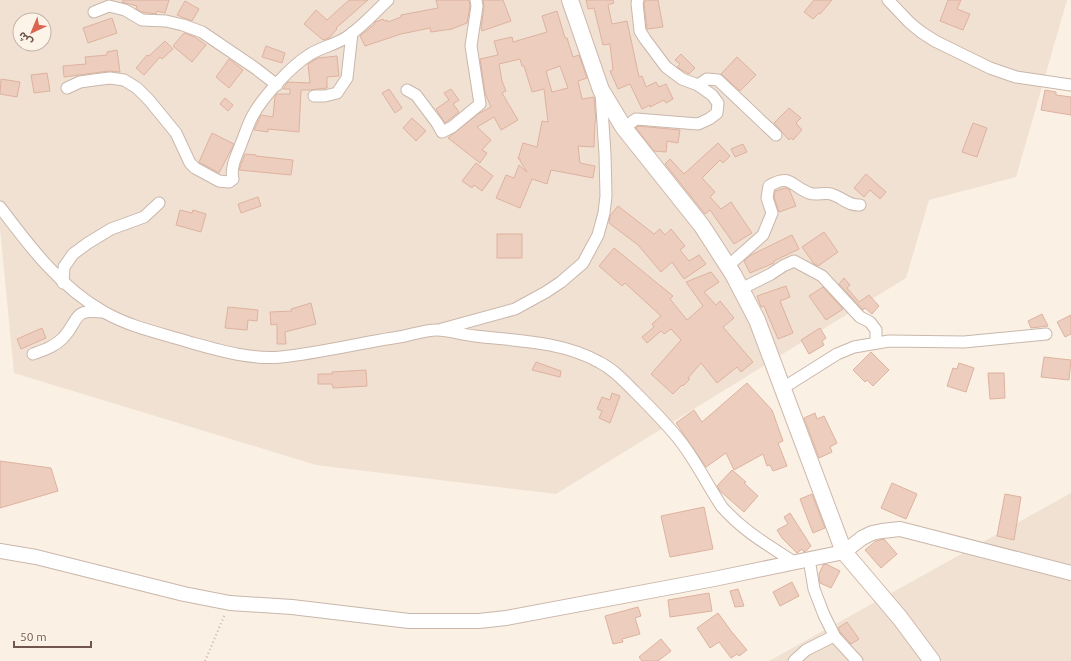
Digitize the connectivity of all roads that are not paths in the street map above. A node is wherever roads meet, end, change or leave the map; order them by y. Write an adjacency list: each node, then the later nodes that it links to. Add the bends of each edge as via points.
1 (388, 0): 7 (street)
2 (476, 0): 12 (street, via 471,46 480,104 442,132 416,95)
3 (570, 0): 13 (main road)
4 (638, 0): 9 (street, via 640,31 645,39 666,67 682,79)
5 (888, 0): 10 (street, via 921,32 990,68 1016,77)
6 (94, 12): 8 (street, via 109,6 125,10 142,20 166,21 202,32)
7 (352, 33): 8 (street, via 310,54 290,70); 14 (street, via 347,78 337,93)
8 (277, 85): 11 (street, via 253,115 234,163 233,179 229,182 219,181 195,168 190,163 176,133 150,100 124,80 94,80 80,82)
9 (698, 85): 15 (street, via 718,103 717,113 709,120 689,124 636,119); 16 (street, via 707,79 718,80)
10 (1071, 85)
11 (68, 88)
12 (407, 90)
13 (601, 90): 15 (main road); 24 (street, via 606,196 598,235 583,263 561,282 516,309)
14 (314, 96)
15 (624, 128): 20 (main road, via 702,226)
16 (776, 135)
17 (159, 203): 21 (street, via 144,217 111,229 73,254 64,267)
18 (860, 205): 20 (street, via 852,205 832,194 809,193 784,180 776,181 769,186 767,198 772,213 763,235)
19 (0, 207): 21 (street)
20 (728, 266): 22 (main road)
21 (63, 283): 23 (street)
22 (741, 289): 26 (street, via 794,261 822,276 860,317 870,322 876,330); 28 (main road)
23 (105, 312): 24 (street, via 133,325 203,346 262,357 318,352); 27 (street, via 81,313 56,344)
24 (437, 330): 32 (street, via 561,347 601,362 656,412 682,442 713,495 729,516 742,529)
25 (1046, 334): 26 (street, via 964,342)
26 (876, 342): 28 (street, via 847,349)
27 (33, 354)
28 (783, 388): 30 (main road)
29 (0, 551): 32 (street, via 36,557 230,603 292,607 409,621 479,621 506,618)
30 (844, 552): 31 (street); 33 (street, via 872,533 900,530); 37 (main road, via 900,618)
31 (808, 559): 32 (street); 34 (street, via 814,589)
32 (794, 562)
33 (1071, 573)
34 (834, 636): 35 (street, via 806,650); 36 (street)
35 (794, 661)
36 (857, 661)
37 (932, 661)

